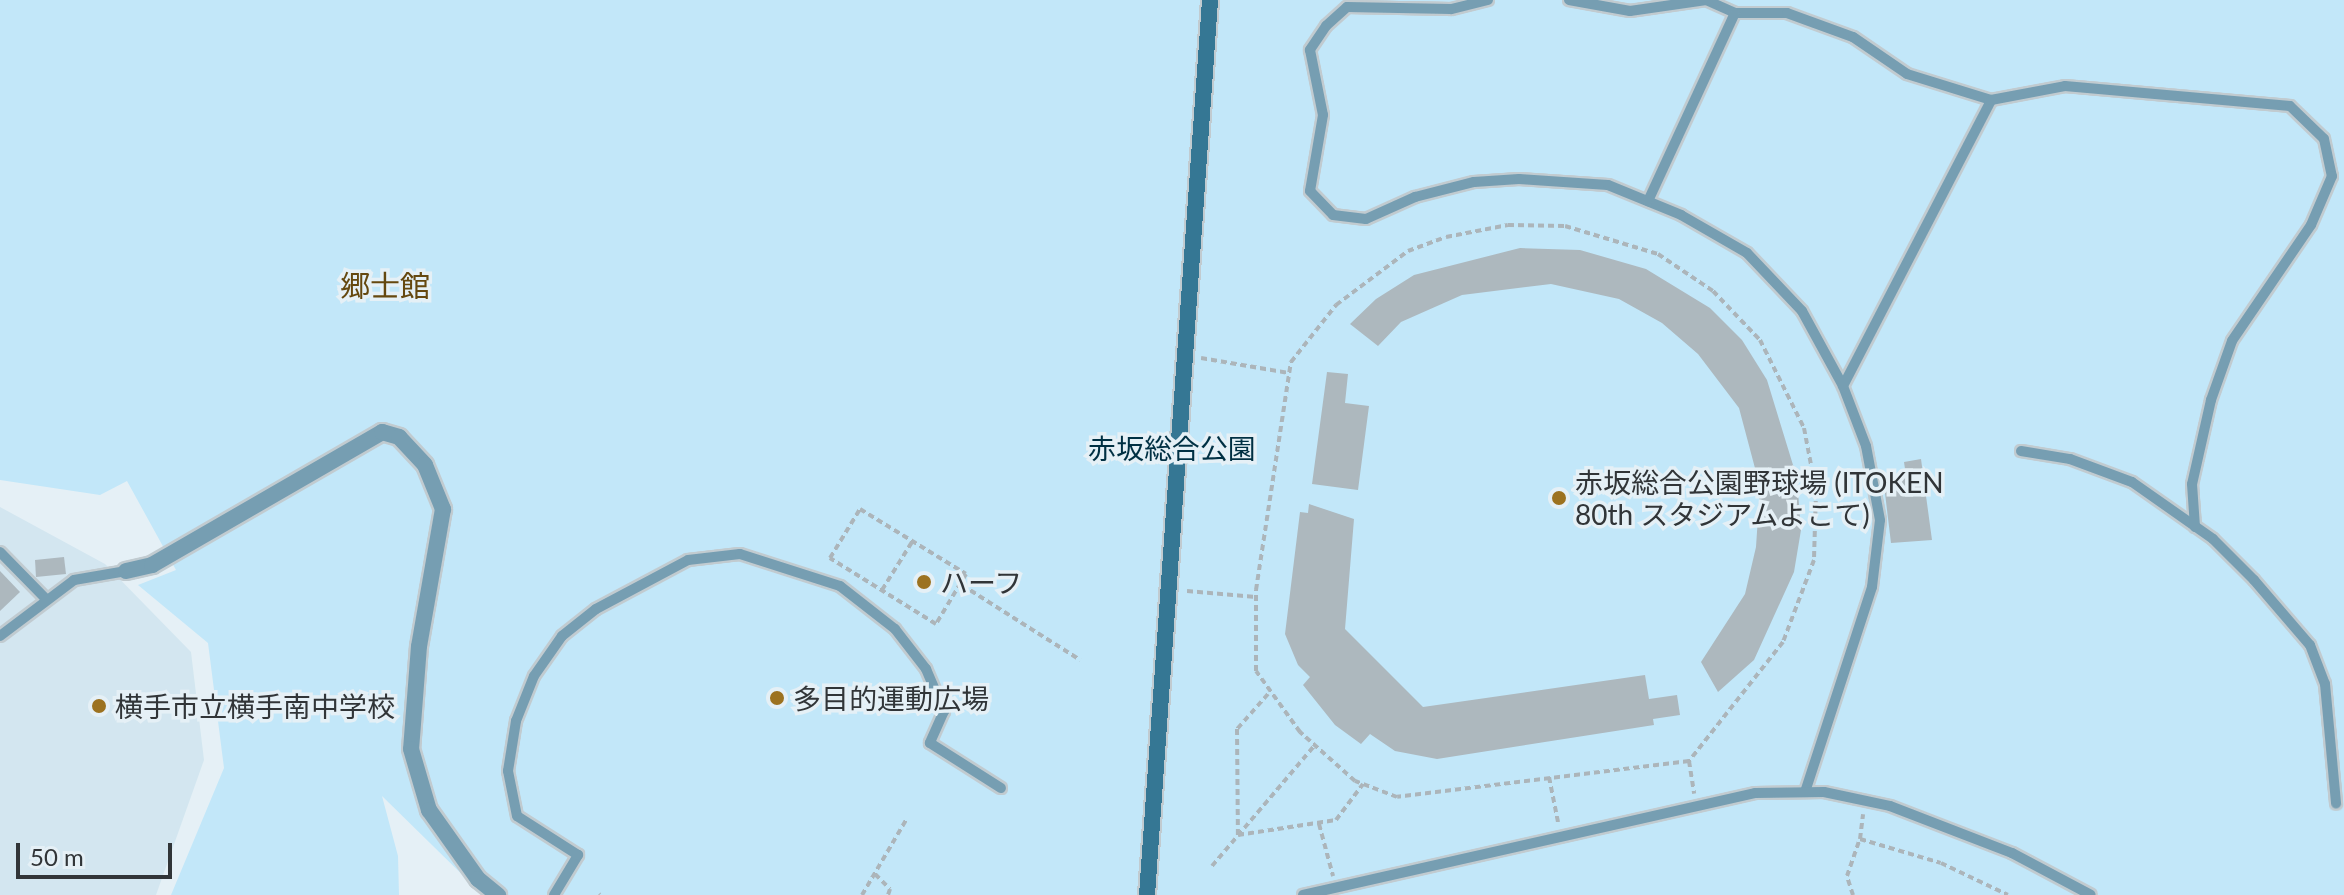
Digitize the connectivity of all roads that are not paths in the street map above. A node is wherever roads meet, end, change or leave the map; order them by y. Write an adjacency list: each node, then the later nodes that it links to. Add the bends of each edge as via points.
1 (1210, 0): 19 (street)
2 (1488, 0): 6 (lane, via 1451,9 1347,7 1326,26 1310,50 1323,115 1310,191 1333,215 1366,219 1415,197 1474,182 1519,179 1608,185)
3 (1569, 0): 4 (lane, via 1630,11 1706,0)
4 (1735, 13): 5 (lane, via 1787,13 1853,37 1907,74); 6 (lane)
5 (1991, 100): 7 (lane); 9 (lane, via 2065,86 2290,106 2324,139 2332,176 2311,225 2232,341 2211,400 2192,484)
6 (1648, 201): 7 (lane, via 1747,253 1802,311)
7 (1843, 386): 15 (lane, via 1866,446 1880,520 1872,587)
8 (2021, 451): 9 (lane, via 2070,459 2132,482)
9 (2195, 527): 16 (lane, via 2254,580 2310,645 2325,684)
10 (0, 552): 12 (lane)
11 (126, 571): 12 (lane, via 74,580); 17 (street, via 152,565 382,432 399,437 425,465 443,509 419,646 411,749 429,810 478,879)
12 (45, 598): 13 (lane)
13 (0, 636)
14 (1001, 788): 18 (lane, via 930,743 944,711 926,669 895,629 840,586 740,554 688,560 596,609 562,636 534,676 516,721 508,771 517,816 578,855)
15 (1805, 792): 20 (lane, via 1755,793); 21 (lane, via 1865,801 2012,853)
16 (2336, 803)
17 (498, 895)
18 (554, 895)
19 (1147, 895)
20 (1303, 895)
21 (2091, 895)

